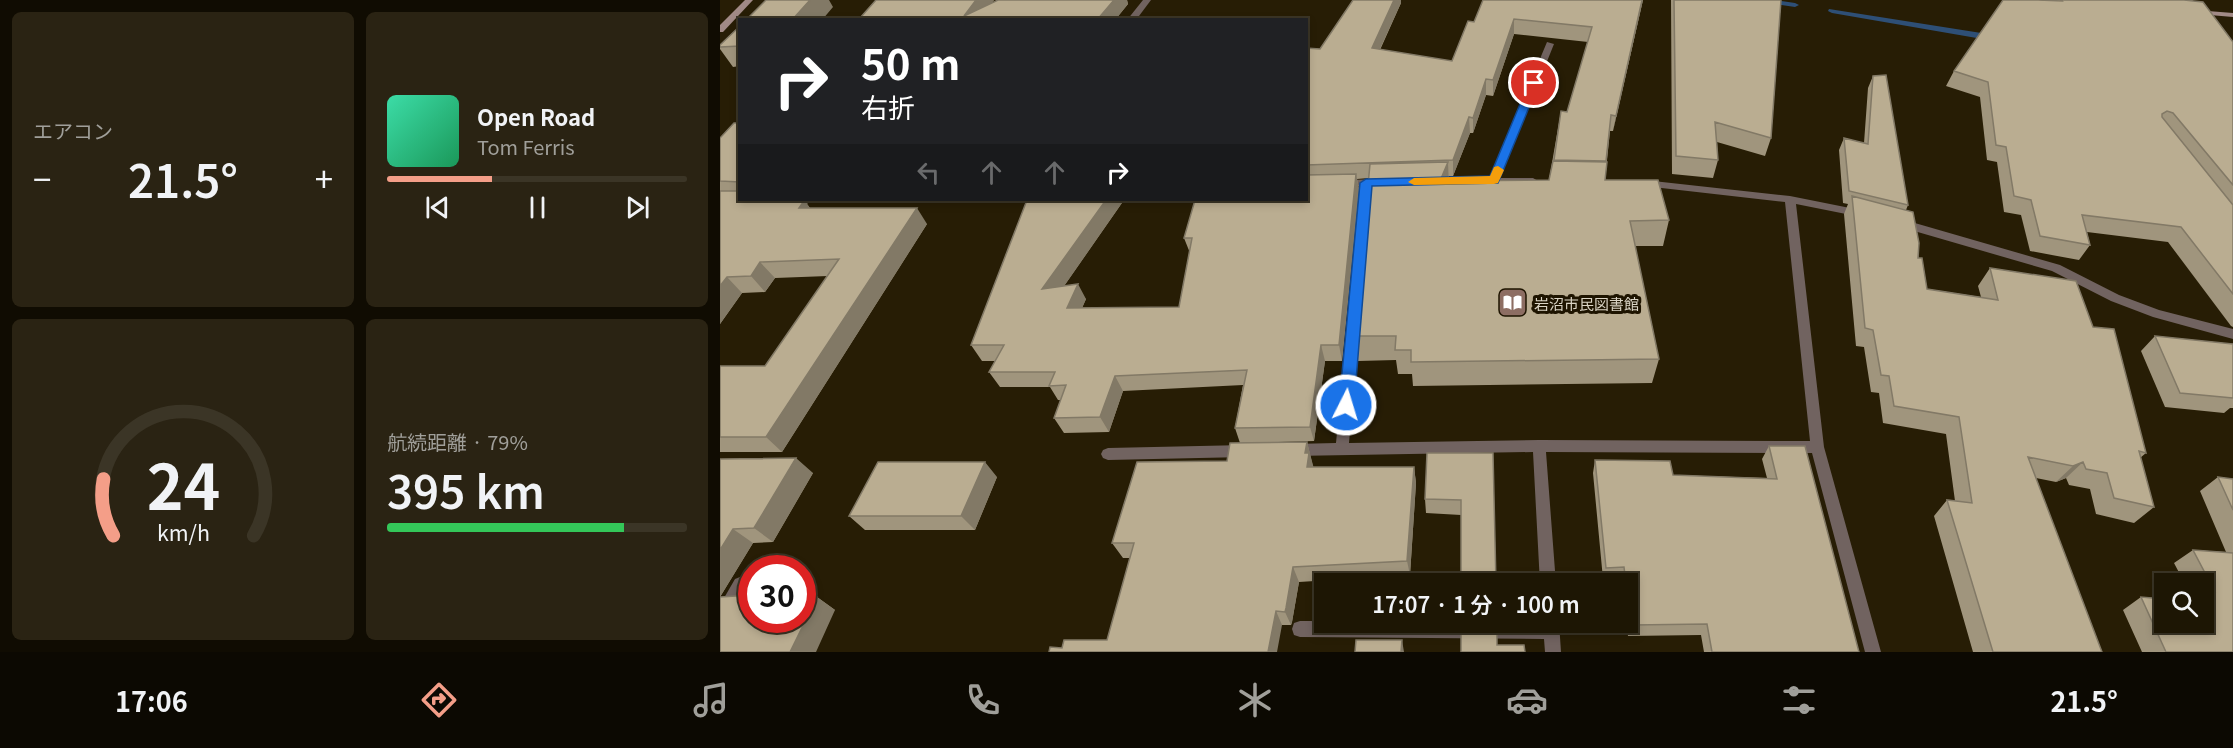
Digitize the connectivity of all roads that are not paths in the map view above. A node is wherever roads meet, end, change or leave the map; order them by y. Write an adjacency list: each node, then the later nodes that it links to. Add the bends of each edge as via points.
1 (749, 0): 6 (street)
2 (1147, 0): 5 (street)
3 (2188, 11): 4 (street)
4 (2233, 15)
5 (1133, 18)
6 (720, 30)
7 (1550, 44): 8 (street)
8 (1494, 180): 9 (street); 11 (street)
9 (1541, 181)
10 (1401, 182): 12 (street)
11 (1424, 182)
12 (1366, 183): 14 (street); 19 (street)
13 (1633, 183): 15 (street)
14 (1330, 184)
15 (1790, 199): 16 (street, via 1882,218 2055,268 2157,314); 18 (street)
16 (2233, 334)
17 (1539, 446): 18 (street); 19 (street); 23 (street)
18 (1817, 447): 30 (street)
19 (1342, 449): 20 (street)
20 (1277, 450)
21 (1255, 451): 22 (street)
22 (1108, 454)
23 (1547, 573)
24 (738, 588): 25 (street)
25 (720, 621)
26 (1300, 629): 27 (street)
27 (1314, 629)
28 (1551, 633): 29 (street)
29 (1553, 652)
30 (1873, 652)

